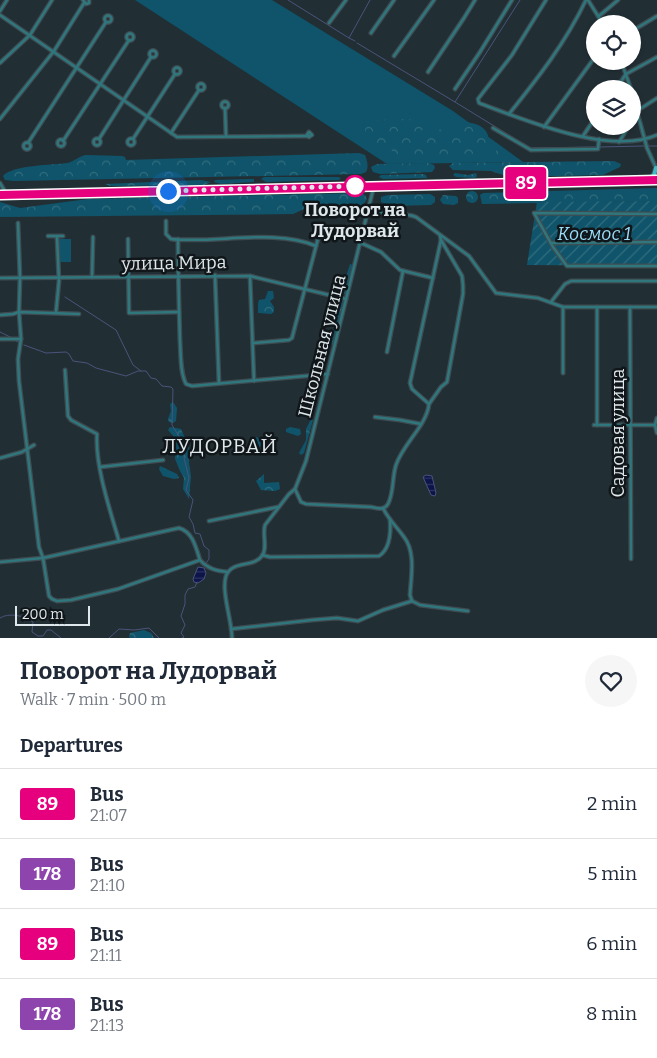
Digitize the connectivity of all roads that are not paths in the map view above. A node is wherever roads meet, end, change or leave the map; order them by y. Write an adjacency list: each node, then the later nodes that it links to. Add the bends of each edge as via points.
1 (7, 0): 13 (street)
2 (52, 0): 21 (street)
3 (89, 0): 12 (street)
4 (346, 0): 18 (street)
5 (394, 0): 20 (street)
6 (434, 0): 24 (street)
7 (474, 0): 31 (street)
8 (512, 0): 37 (street)
9 (546, 0): 43 (street, via 512,55 478,99 479,103)
10 (587, 0): 14 (street); 43 (street, via 552,58)
11 (618, 0): 15 (street)
12 (84, 2): 23 (street)
13 (0, 13): 21 (street)
14 (598, 15)
15 (600, 15)
16 (657, 16): 19 (street)
17 (106, 22): 28 (street)
18 (329, 23)
19 (641, 26)
20 (371, 33)
21 (30, 35): 23 (street); 27 (street)
22 (129, 40): 36 (street)
23 (54, 51): 28 (street); 45 (street)
24 (394, 56)
25 (151, 57): 40 (street)
26 (657, 57): 33 (street)
27 (0, 63)
28 (77, 68): 36 (street); 62 (street)
29 (586, 69): 47 (street)
30 (624, 70): 33 (street)
31 (428, 72)
32 (175, 74): 44 (street)
33 (626, 74): 34 (street); 35 (street)
34 (622, 80)
35 (628, 80)
36 (100, 84): 40 (street); 58 (street)
37 (455, 89)
38 (199, 90): 49 (street)
39 (657, 98): 42 (street)
40 (124, 100): 44 (street); 56 (street)
41 (225, 108): 53 (street)
42 (641, 109)
43 (508, 114): 47 (street)
44 (148, 116): 49 (street); 59 (street)
45 (0, 119)
46 (641, 125): 60 (street)
47 (544, 127): 55 (street)
48 (493, 128): 57 (street, via 531,150 598,149)
49 (171, 132): 53 (street, via 177,137)
50 (586, 132): 55 (street)
51 (623, 135): 61 (street)
52 (657, 135): 60 (street)
53 (226, 136): 54 (street)
54 (307, 136)
55 (583, 136): 57 (street)
56 (99, 139)
57 (599, 139): 61 (street)
58 (63, 140)
59 (132, 140)
60 (645, 140): 61 (street); 63 (street)
61 (619, 142)
62 (28, 143)
63 (657, 169): 64 (main road)
64 (647, 180): 65 (main road); 67 (main road)
65 (657, 180)
66 (0, 183): 69 (street)
67 (374, 186): 69 (main road); 70 (street, Школьная улица)
68 (0, 195): 69 (main road)
69 (7, 195)
70 (370, 208): 75 (street, via 380,213 413,216); 84 (street, Школьная улица)
71 (657, 214): 85 (street, via 534,213)
72 (166, 221): 81 (street, via 167,236)
73 (18, 223): 96 (street)
74 (320, 231): 86 (street)
75 (440, 235): 82 (street); 101 (street, via 469,256 496,293)
76 (48, 236): 78 (street)
77 (64, 236): 78 (street)
78 (57, 237): 93 (street)
79 (93, 237): 94 (street)
80 (128, 239): 90 (street)
81 (178, 239): 86 (street, via 284,239); 91 (street)
82 (441, 240): 97 (street); 120 (street, via 462,276 463,294 447,382)
83 (657, 242): 85 (street)
84 (361, 243): 88 (street, via 381,252); 100 (street, Школьная улица)
85 (550, 243): 87 (street, via 567,266)
86 (316, 246): 99 (street)
87 (657, 266)
88 (403, 271): 97 (street); 114 (street)
89 (215, 275): 91 (street, улица Мира); 92 (street, улица Мира); 119 (street)
90 (127, 276): 91 (street, улица Мира); 94 (street, улица Мира); 107 (street, via 129,313)
91 (178, 276): 107 (street)
92 (250, 276): 99 (street, улица Мира); 113 (street)
93 (58, 277): 94 (street, улица Мира); 96 (street, улица Мира); 108 (street)
94 (92, 277)
95 (0, 278): 96 (street, улица Мира)
96 (20, 278): 106 (street)
97 (433, 278): 120 (street, via 410,383 412,389)
98 (657, 281): 101 (street, via 571,281)
99 (306, 288): 100 (street, улица Мира); 113 (street, via 292,338)
100 (346, 299): 117 (street, Школьная улица)
101 (551, 302): 102 (street)
102 (563, 307): 103 (street); 116 (street)
103 (597, 307): 104 (street); 125 (street, via 596,425)
104 (630, 307): 105 (street); 125 (street, Садовая улица)
105 (657, 307)
106 (19, 312): 108 (street); 110 (street); 112 (street)
107 (179, 312): 119 (street, via 183,376 188,385)
108 (56, 313): 109 (street)
109 (79, 314)
110 (0, 315)
111 (0, 339): 112 (street)
112 (21, 339): 128 (street, via 19,381)
113 (253, 343): 118 (street)
114 (387, 352)
115 (65, 370): 131 (street, via 68,416 96,432)
116 (563, 373)
117 (328, 374): 118 (street); 132 (street, Школьная улица)
118 (254, 381): 119 (street)
119 (220, 384)
120 (430, 404): 123 (street)
121 (375, 417): 123 (street)
122 (657, 418): 124 (street)
123 (421, 424): 134 (street, via 400,457 389,501)
124 (655, 424): 125 (street); 126 (street)
125 (631, 425): 140 (street, Садовая улица)
126 (657, 432)
127 (34, 446): 128 (street)
128 (28, 449): 129 (street); 139 (street)
129 (0, 458)
130 (163, 460): 131 (street)
131 (100, 468): 137 (street)
132 (295, 489): 133 (street, Школьная улица); 134 (street, via 301,502 306,504)
133 (279, 506): 136 (street); 138 (street, Школьная улица, via 264,528)
134 (383, 508): 135 (street)
135 (390, 519): 138 (street, via 391,530 385,551 379,556); 144 (street, via 410,547)
136 (209, 521)
137 (119, 541): 139 (street); 141 (street, via 179,528 190,536)
138 (262, 555): 143 (street)
139 (43, 558): 141 (street, via 47,592 54,600 71,600 118,589); 142 (street)
140 (631, 559)
141 (200, 560): 143 (street, via 212,570)
142 (0, 562)
143 (228, 572): 146 (street, via 226,584)
144 (412, 601): 145 (street, via 420,605); 146 (street, via 358,621 337,618)
145 (468, 611)
146 (231, 629): 147 (street)
147 (232, 638)

